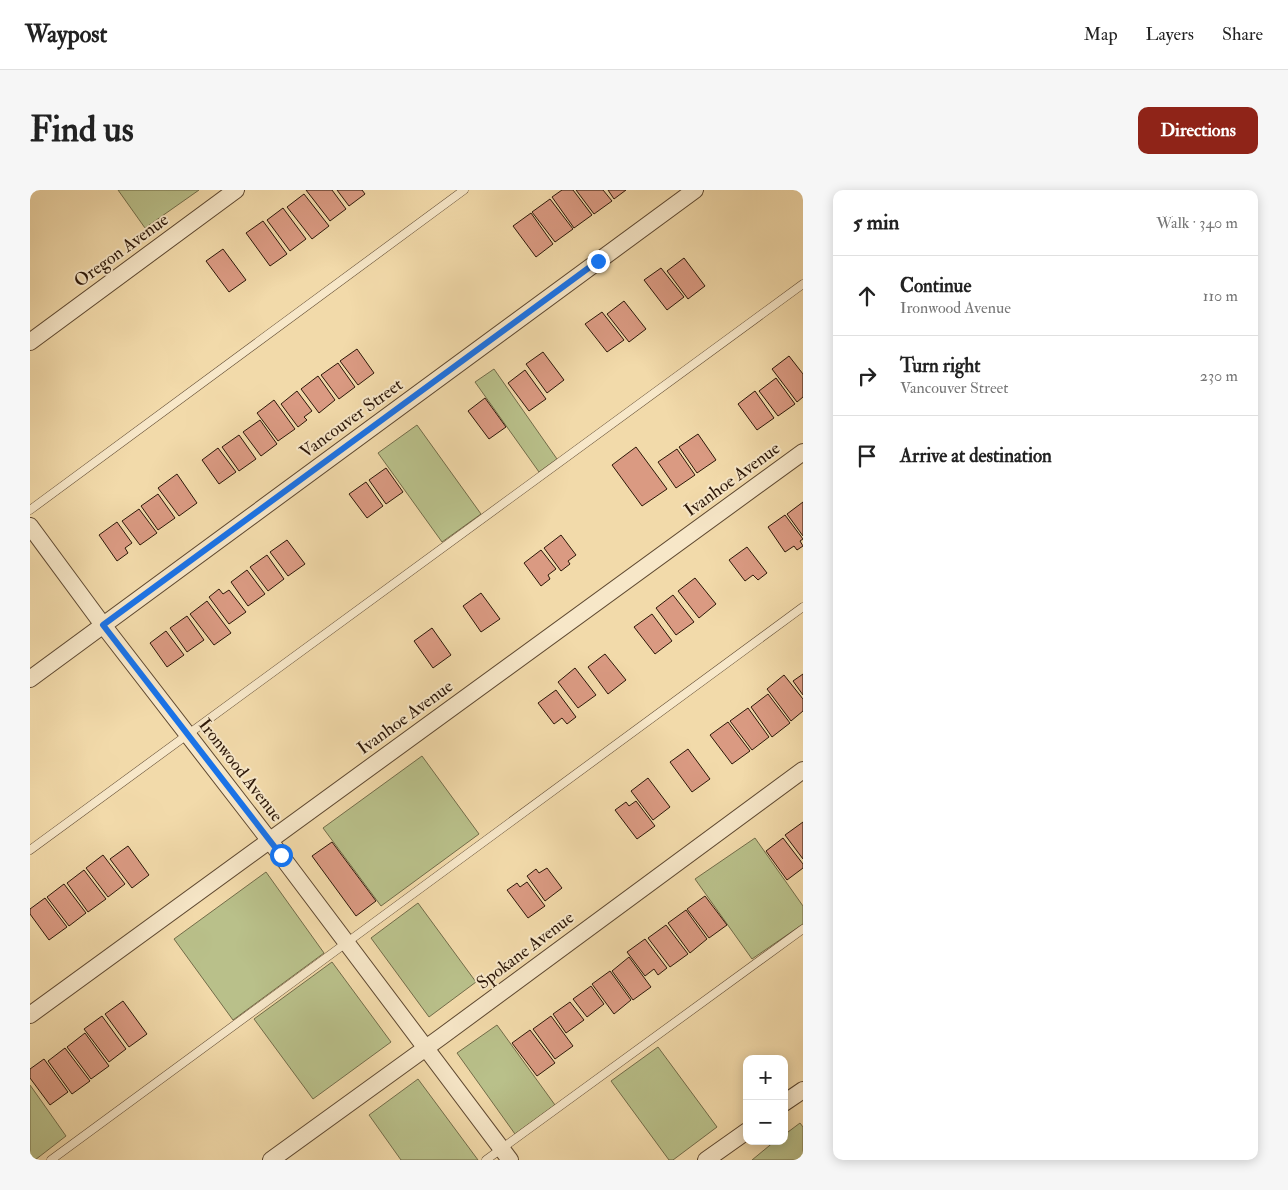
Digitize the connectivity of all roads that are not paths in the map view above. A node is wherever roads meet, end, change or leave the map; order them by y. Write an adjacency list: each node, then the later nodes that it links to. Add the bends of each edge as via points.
1 (236, 190): 5 (street, Oregon Avenue)
2 (464, 190): 7 (lane)
3 (695, 190): 10 (street, Vancouver Street)
4 (803, 284): 12 (lane)
5 (30, 342)
6 (803, 452): 14 (street, Ivanhoe Avenue)
7 (30, 510)
8 (30, 526): 10 (street, Ironwood Avenue)
9 (803, 607): 17 (lane)
10 (103, 625): 11 (street, Vancouver Street); 12 (street, Ironwood Avenue)
11 (30, 679)
12 (189, 735): 14 (street, Ironwood Avenue); 15 (lane)
13 (803, 770): 19 (street, Spokane Avenue)
14 (270, 841): 17 (street, Ironwood Avenue); 18 (street, Ivanhoe Avenue)
15 (30, 850)
16 (803, 929): 23 (lane)
17 (346, 942): 19 (street, Ironwood Avenue); 24 (lane)
18 (30, 1015)
19 (426, 1047): 23 (street, Ironwood Avenue); 25 (street, Spokane Avenue)
20 (803, 1090): 21 (street)
21 (788, 1100)
22 (743, 1134): 27 (street)
23 (505, 1154): 26 (lane)
24 (51, 1160)
25 (270, 1160)
26 (486, 1160)
27 (706, 1160)

